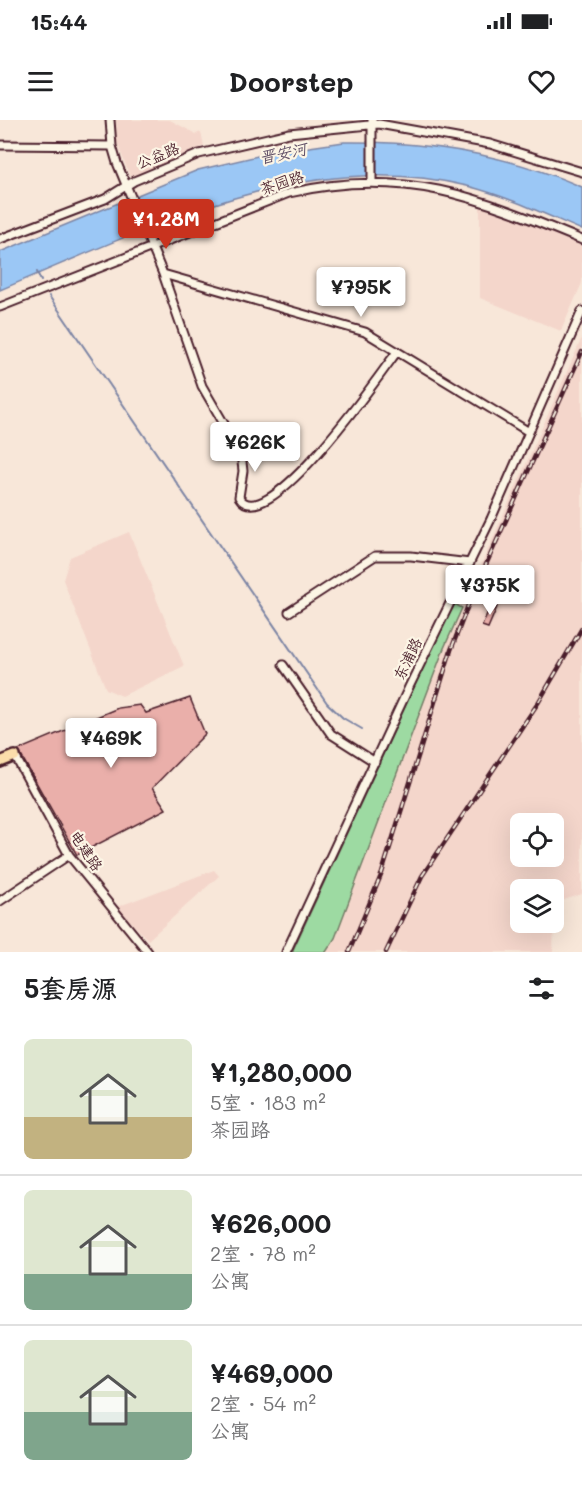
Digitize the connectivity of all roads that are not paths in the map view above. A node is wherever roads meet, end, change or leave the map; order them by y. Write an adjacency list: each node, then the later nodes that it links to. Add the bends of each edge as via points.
1 (110, 120): 4 (street)
2 (372, 122): 5 (street, 公益路, via 490,144); 6 (street); 7 (street, 公益路, via 295,132 209,151)
3 (0, 145): 4 (street)
4 (112, 146): 7 (street)
5 (582, 172)
6 (372, 182): 9 (street, 茶园路, via 478,199); 10 (street, 茶园路, via 334,184 289,194)
7 (125, 185): 8 (street, 公益路, via 105,199); 10 (street)
8 (0, 239)
9 (582, 240)
10 (152, 247): 11 (street); 12 (street, 茶园路)
11 (163, 274): 14 (street, via 358,329); 14 (street, via 202,386 241,453 239,497 246,504 269,498 293,482)
12 (0, 308)
13 (582, 311): 15 (street, 东浦路)
14 (396, 353): 15 (street)
15 (529, 432): 16 (street, 东浦路)
16 (470, 563): 17 (street, via 375,556); 21 (street, 东浦路)
17 (289, 612)
18 (284, 666): 21 (street, via 331,734)
19 (15, 756): 20 (main road); 22 (street, 电建路)
20 (0, 762)
21 (375, 762): 25 (street, 东浦路)
22 (69, 855): 23 (street); 24 (street, 电建路)
23 (0, 901)
24 (148, 952)
25 (286, 952)

